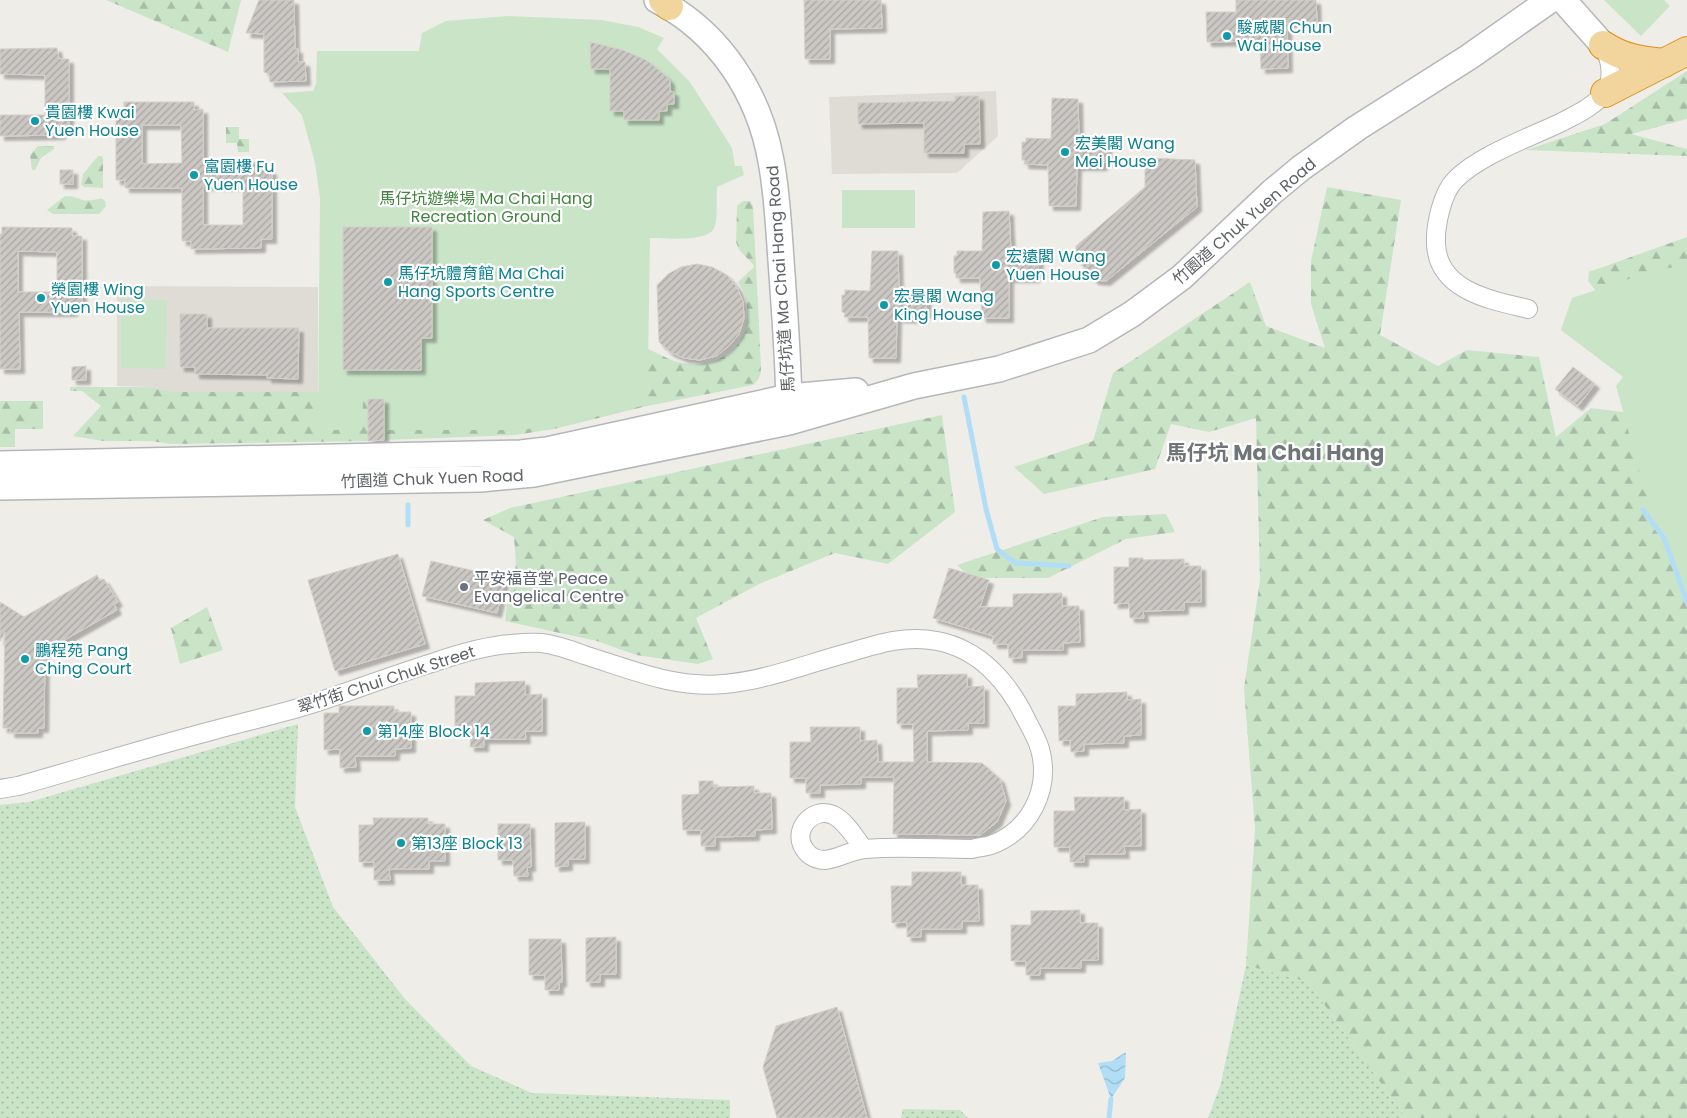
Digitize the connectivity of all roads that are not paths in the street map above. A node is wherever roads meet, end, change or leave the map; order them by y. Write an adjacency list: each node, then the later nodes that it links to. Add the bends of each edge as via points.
1 (1550, 0): 8 (main road, 竹園道 Chuk Yuen Road, via 1301,168 1182,277 1106,330 1089,340 999,369)
2 (1563, 0): 4 (main road)
3 (663, 2): 9 (main road, 馬仔坑道 Ma Chai Hang Road, via 694,24 727,58 745,85 765,137 774,183)
4 (1603, 45): 5 (highway, via 1633,60); 6 (street, via 1610,64)
5 (1675, 57): 6 (highway)
6 (1605, 93): 7 (street, via 1590,108 1489,156 1465,171 1454,181 1438,216 1436,250 1442,266 1454,282 1477,294)
7 (1528, 309)
8 (914, 386): 9 (main road, 竹園道 Chuk Yuen Road); 10 (main road, 竹園道 Chuk Yuen Road)
9 (789, 397): 10 (main road, 馬仔坑道 Ma Chai Hang Road); 11 (main road, 竹園道 Chuk Yuen Road, via 521,453)
10 (789, 422): 12 (main road, 竹園道 Chuk Yuen Road, via 507,477)
11 (0, 464)
12 (0, 487)
13 (0, 789): 14 (street, 翠竹街 Chui Chuk Street, via 291,710 472,650 508,644 540,642 652,677 703,685 757,679 898,640 924,639 963,649 1004,682 1040,748 1042,791 1032,812 1020,827 1004,838 972,849)
14 (864, 849)

